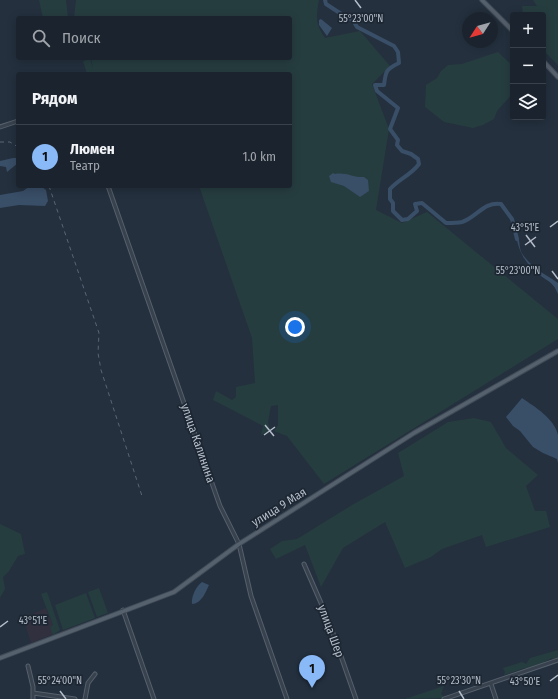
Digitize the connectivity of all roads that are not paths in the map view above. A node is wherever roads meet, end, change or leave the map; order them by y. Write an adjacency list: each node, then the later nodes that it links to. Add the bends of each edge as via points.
1 (482, 0): 2 (main road)
2 (510, 28)
3 (546, 64): 4 (main road)
4 (558, 77)
5 (16, 122): 6 (street)
6 (0, 126)
7 (109, 188): 9 (street, улица Калинина, via 220,506)
8 (558, 350): 9 (main road, улица 9 Мая, via 414,433)
9 (239, 544): 11 (main road, улица 9 Мая, via 180,588); 22 (street, улица Калинина, via 251,596)
10 (304, 564): 23 (street, улица Шер, via 328,619)
11 (123, 610): 12 (main road, улица 9 Мая); 21 (street)
12 (0, 658)
13 (558, 660): 16 (street)
14 (28, 666): 17 (street)
15 (95, 674): 20 (street, via 88,683)
16 (491, 684): 24 (street); 25 (street)
17 (33, 693): 18 (street); 19 (street)
18 (33, 699)
19 (75, 699)
20 (85, 699)
21 (154, 699)
22 (287, 699)
23 (356, 699)
24 (444, 699)
25 (496, 699)

